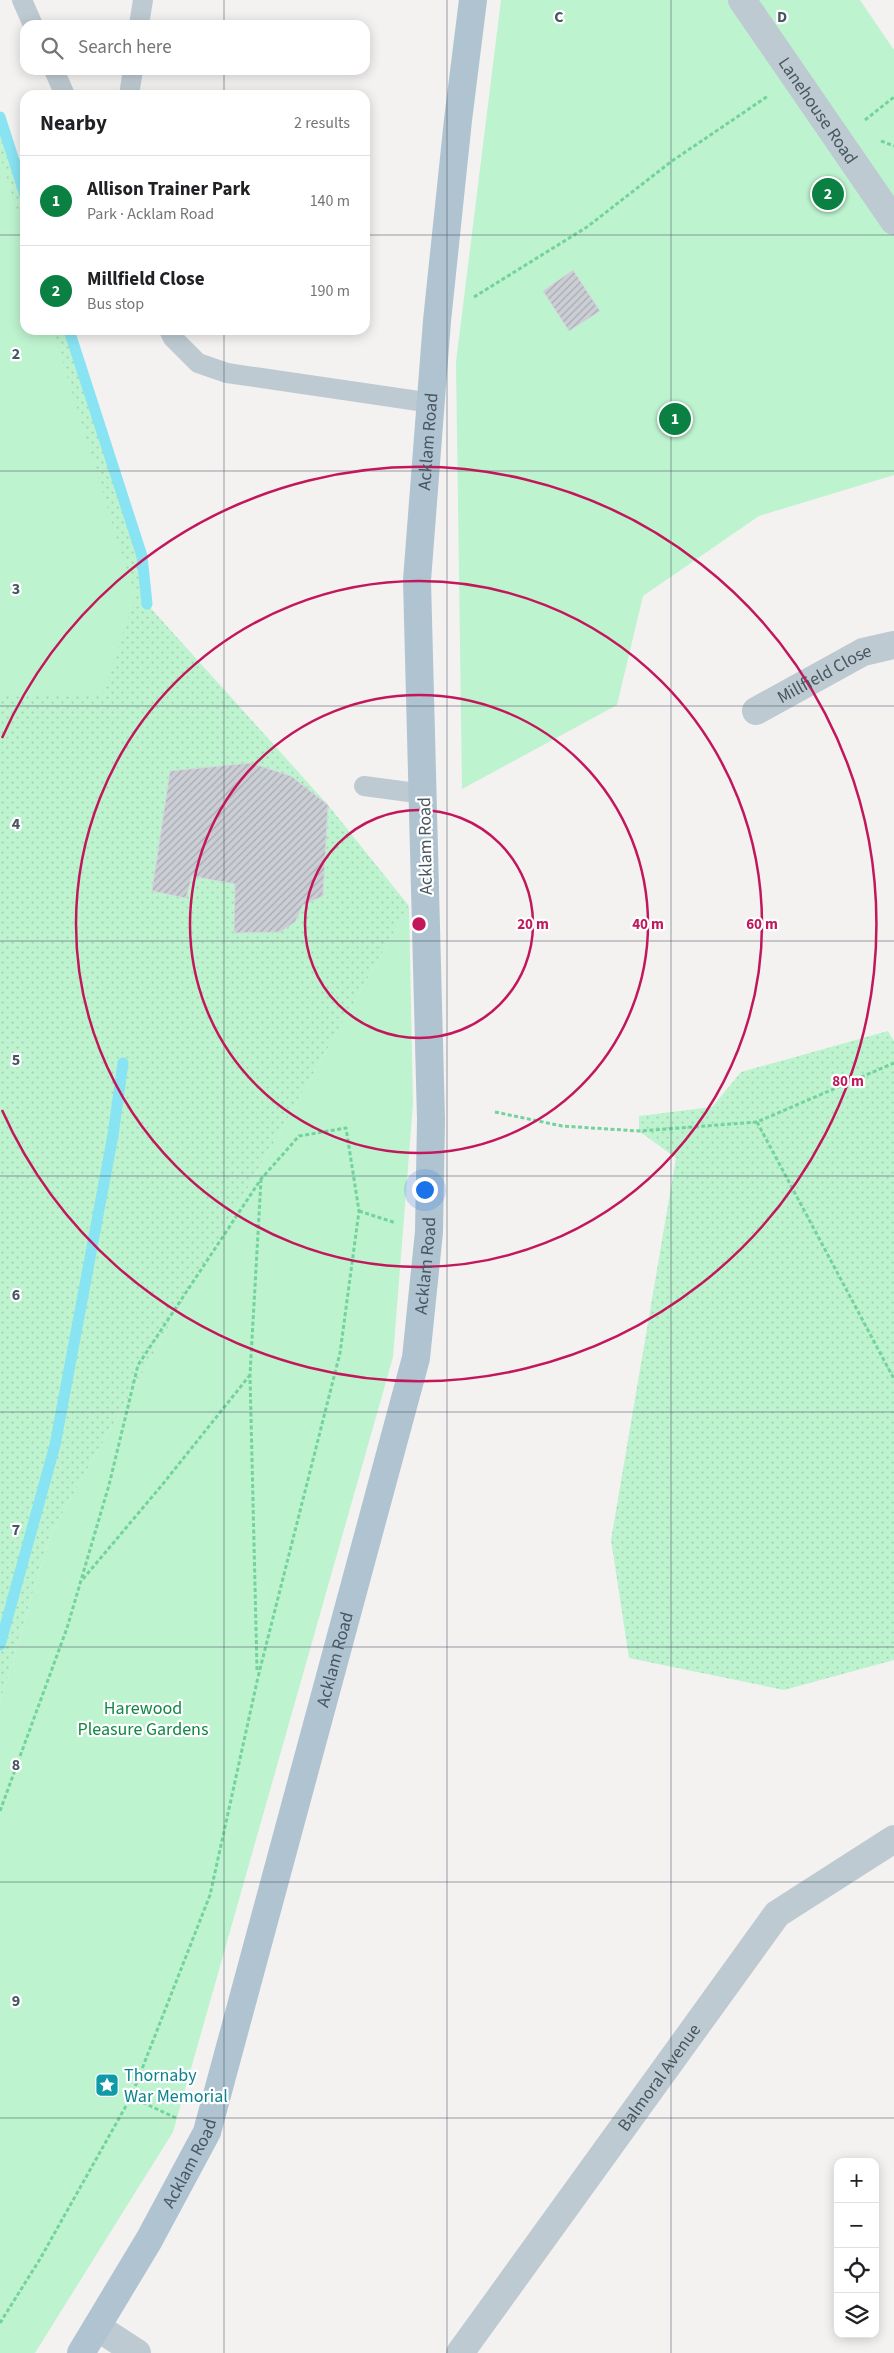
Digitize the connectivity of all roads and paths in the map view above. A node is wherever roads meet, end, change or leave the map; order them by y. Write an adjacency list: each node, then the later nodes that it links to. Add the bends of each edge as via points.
1 (22, 0): 5 (lane)
2 (142, 0): 6 (lane)
3 (474, 0): 13 (main road, Acklam Road)
4 (742, 0): 9 (street, Lanehouse Road)
5 (31, 20)
6 (140, 20)
7 (56, 75): 10 (lane)
8 (132, 75): 11 (lane)
9 (796, 78): 12 (street, Lanehouse Road); 13 (path, via 672,161 587,227)
10 (63, 90)
11 (130, 90)
12 (894, 220)
13 (437, 321): 15 (main road, Acklam Road)
14 (172, 335): 15 (lane, via 198,363 227,374)
15 (432, 403): 19 (main road, Acklam Road, via 417,580)
16 (894, 645): 17 (street, Millfield Close, via 863,652)
17 (756, 711)
18 (364, 786): 19 (lane)
19 (424, 794): 31 (main road, Acklam Road, via 431,1120 428,1232 416,1358)
20 (894, 1062): 22 (path)
21 (495, 1112): 22 (path, via 562,1126 639,1131)
22 (757, 1122): 25 (path)
23 (261, 1179): 24 (path); 26 (path, via 138,1365 109,1485); 27 (path, via 299,1136 346,1128 359,1211 340,1353)
24 (250, 1375): 26 (path); 27 (path)
25 (894, 1379)
26 (81, 1581): 28 (path)
27 (258, 1676): 30 (path, via 210,1895)
28 (0, 1811)
29 (894, 1839): 36 (street, Balmoral Avenue, via 776,1914)
30 (131, 2097): 31 (path); 32 (path, via 40,2259)
31 (207, 2132): 33 (main road, Acklam Road, via 150,2240)
32 (0, 2323)
33 (97, 2327): 34 (main road, Acklam Road); 35 (street)
34 (81, 2353)
35 (137, 2353)
36 (460, 2353)

